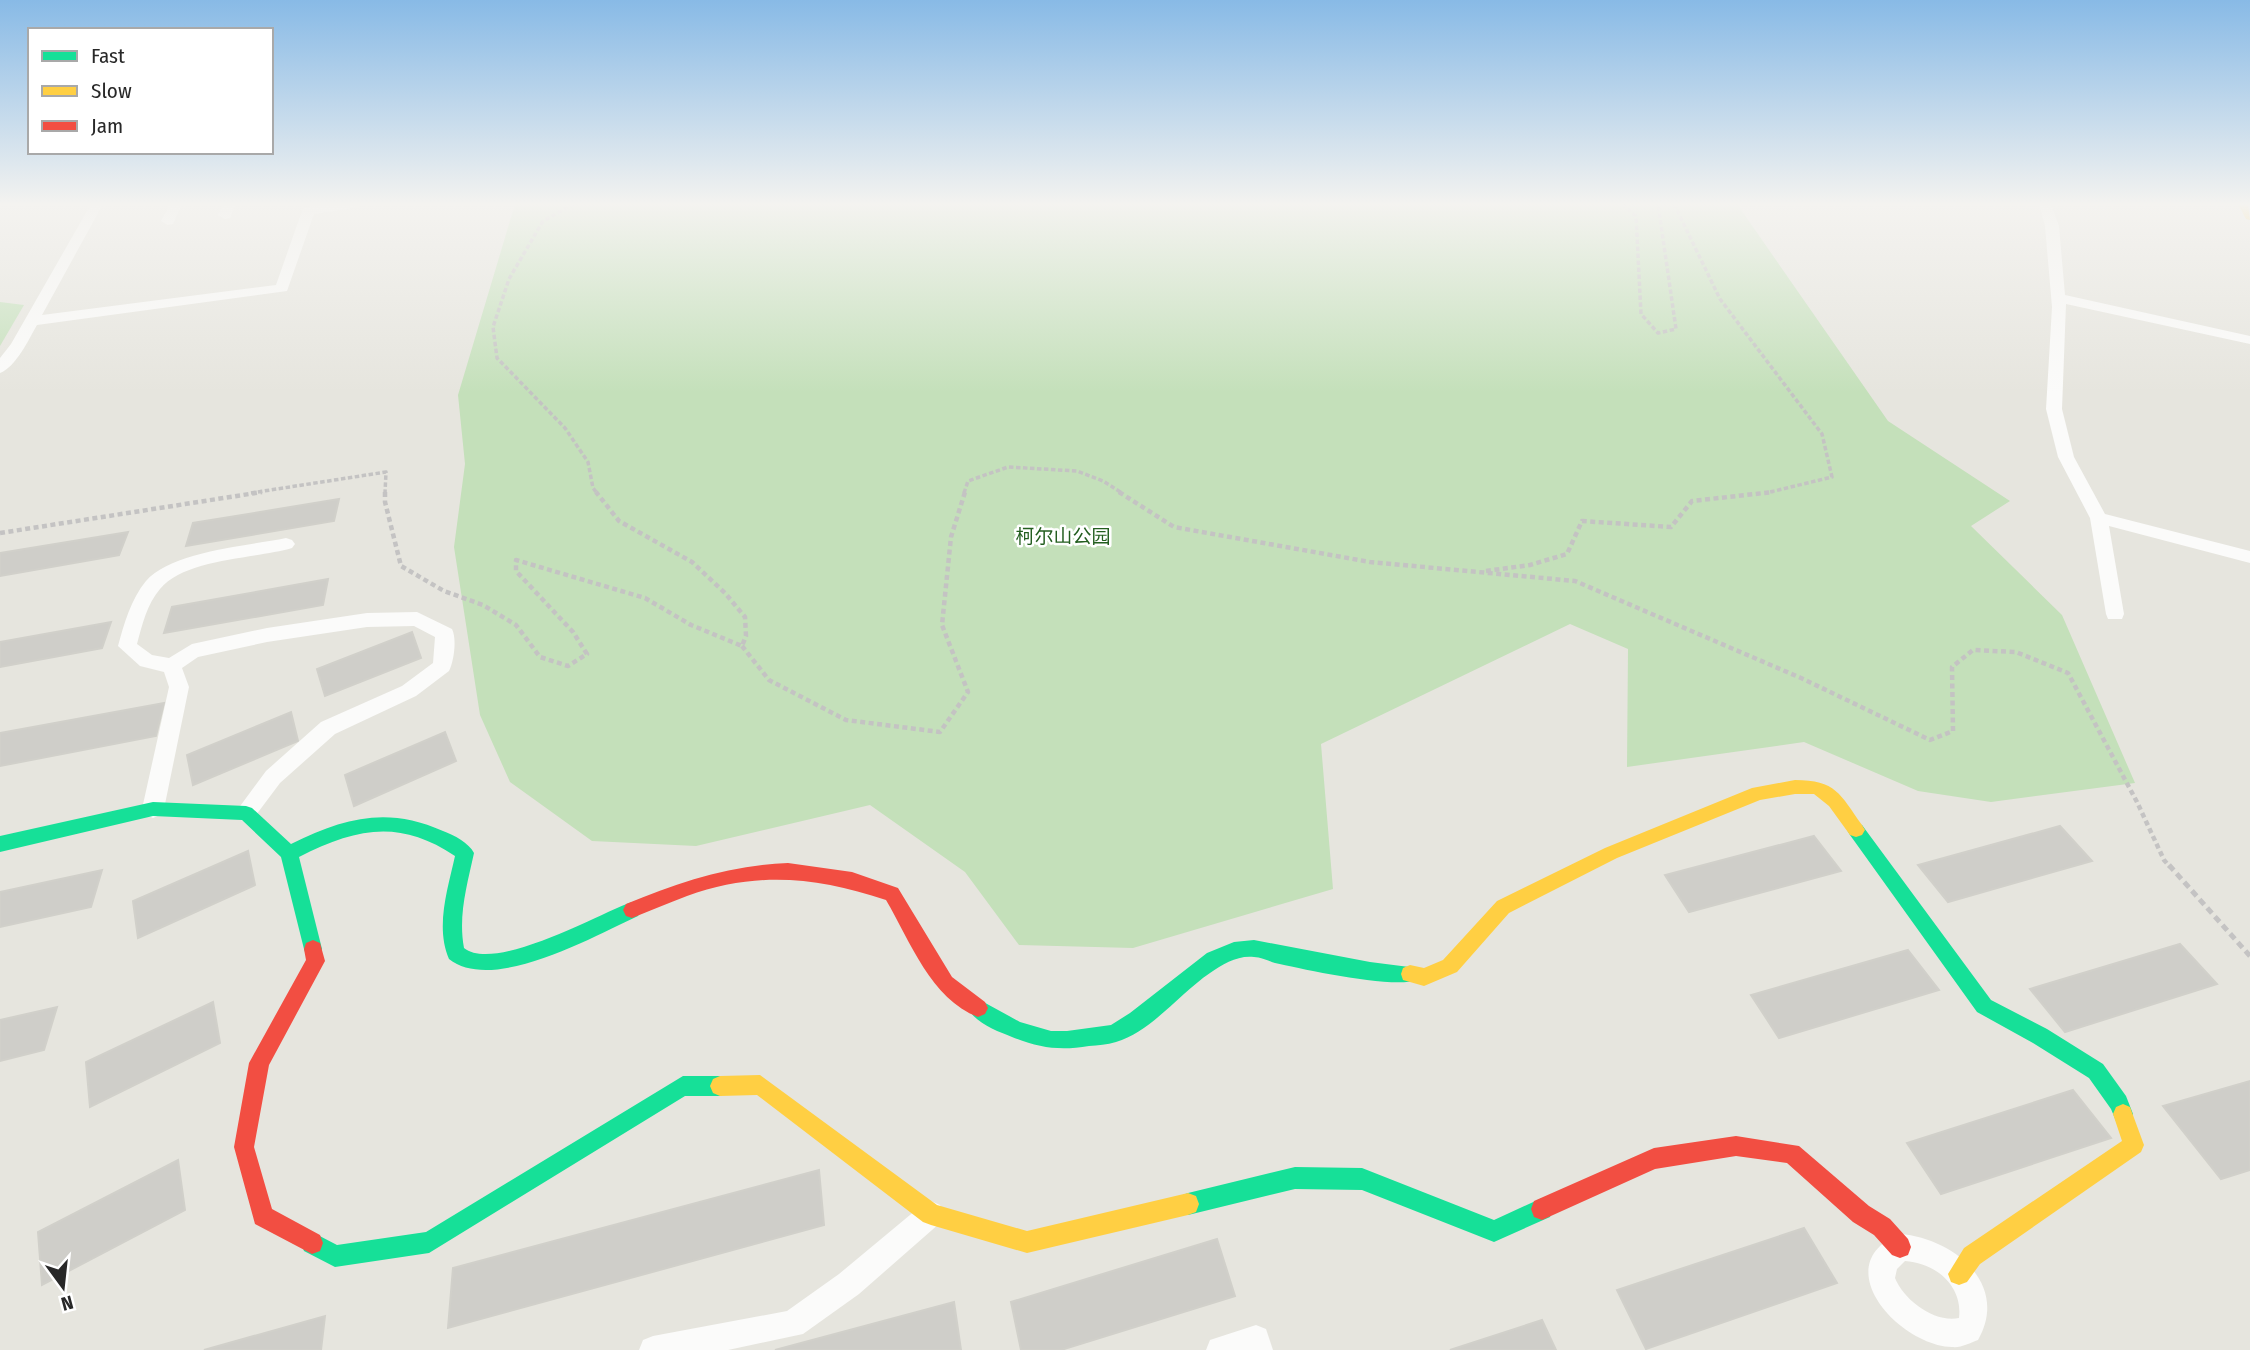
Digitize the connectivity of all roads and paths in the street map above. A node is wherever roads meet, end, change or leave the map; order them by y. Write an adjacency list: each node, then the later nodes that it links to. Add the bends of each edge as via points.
1 (62, 267): 9 (street)
2 (289, 267): 9 (street, via 282,288)
3 (516, 267): 18 (path, via 494,327 497,358 565,428 589,461 593,488 620,521 692,562 745,617)
4 (1639, 267): 5 (path, via 1641,314 1658,332 1676,329)
5 (1667, 267)
6 (1705, 267): 16 (path, via 1720,299 1822,434 1832,477 1763,494 1692,501 1671,527 1582,521 1567,554 1530,565)
7 (2055, 267): 8 (street)
8 (2058, 298): 10 (street); 12 (street, via 2054,409 2066,457)
9 (32, 321): 11 (street)
10 (2250, 340)
11 (0, 368)
12 (2099, 517): 15 (street); 17 (street)
13 (0, 533): 18 (path, via 386,472 385,502 401,566 516,625 540,657 568,666 587,654 573,632 516,571 516,560 645,598 691,625)
14 (286, 544): 19 (street, via 197,563 158,579 135,614 127,646 147,661)
15 (2250, 557)
16 (1477, 572): 18 (path, via 1370,562 1174,527 1103,481 1077,471 1008,467 968,481 951,537 942,625 968,692 940,732 846,720 769,680); 24 (path, via 1575,582 1801,678 1930,740 1952,731 1952,667 1973,650 2016,652 2068,674 2164,860)
17 (2115, 614)
18 (742, 646)
19 (172, 666): 20 (street, via 179,687); 21 (street, via 192,651 367,620 418,619 445,634 442,666 409,691 328,728 273,777)
20 (153, 809): 21 (street); 22 (street)
21 (246, 813): 23 (street)
22 (0, 844)
23 (289, 853): 25 (street, via 316,961 259,1063 244,1147 263,1216 335,1256 429,1242 683,1086 760,1085); 27 (street, via 314,838 358,825 400,824 435,832 465,853 449,914 450,936 456,953 471,962 513,959 682,887 719,877 756,871 848,880 892,894 945,983 962,997 1012,1028 1053,1041 1118,1032 1157,1007 1216,956 1236,948 1263,948 1274,954 1424,977 1450,966 1503,907 1580,867 1758,793 1817,787 1835,801 1984,1006 2096,1071 2119,1103 2134,1145 1972,1256)
24 (2250, 956)
25 (931, 1214): 26 (street, via 1027,1242 1295,1178 1362,1179 1494,1231 1654,1159 1737,1146 1792,1153); 29 (street, via 849,1284 793,1324)
26 (1900, 1247): 27 (street, via 1916,1247 1947,1260); 28 (street, via 1888,1254 1881,1274 1884,1294 1894,1311 1914,1330)
27 (1959, 1274): 28 (street, via 1970,1286 1975,1314)
28 (1958, 1345)
29 (653, 1350)
30 (1220, 1350): 31 (street, via 1256,1339)
31 (1259, 1350)

